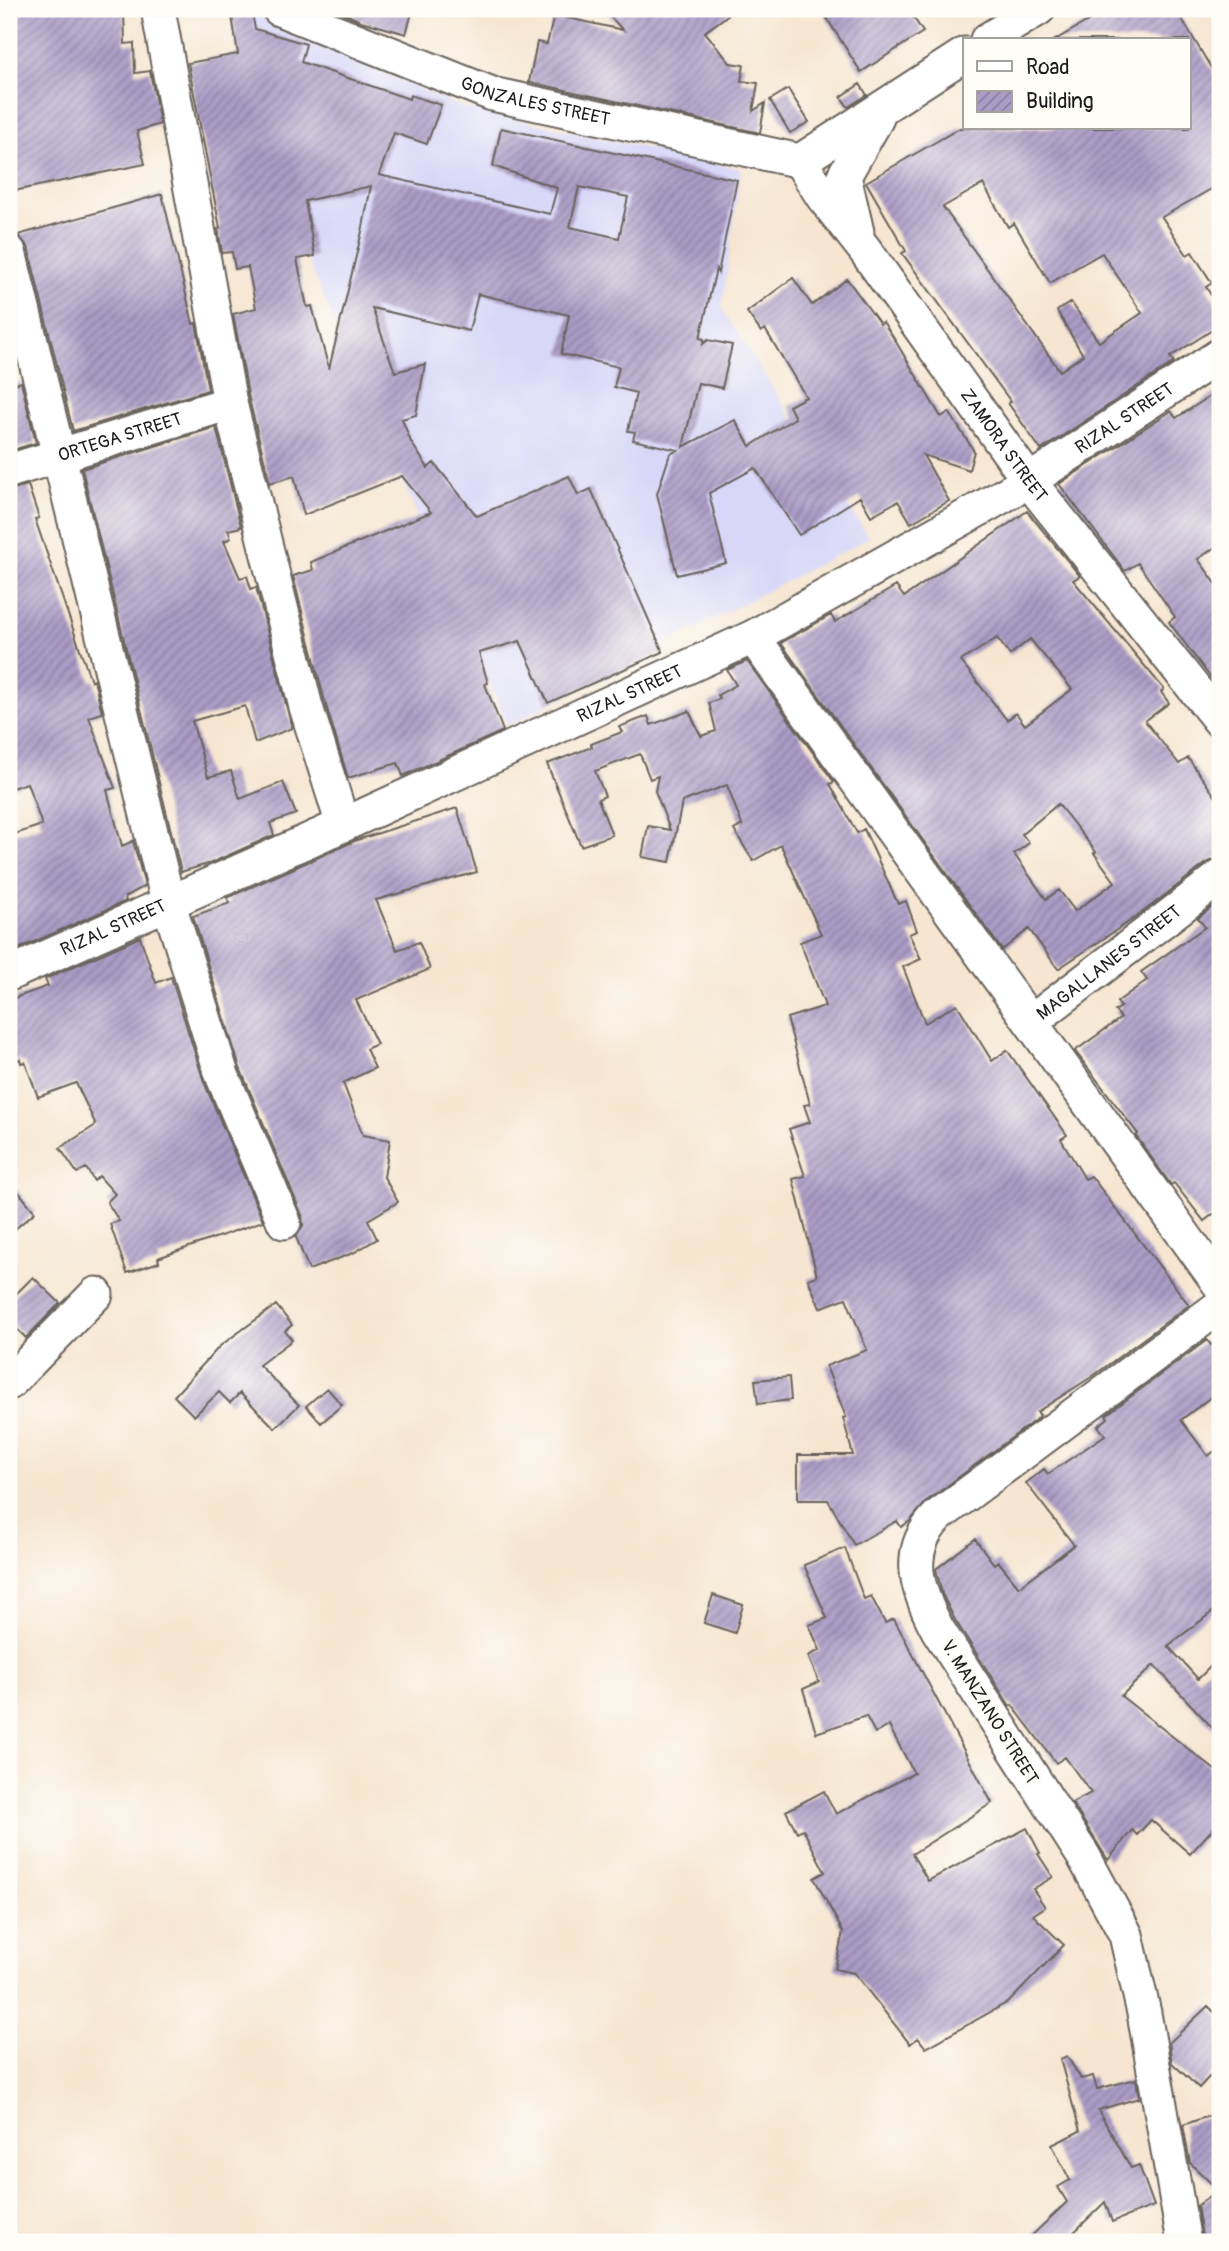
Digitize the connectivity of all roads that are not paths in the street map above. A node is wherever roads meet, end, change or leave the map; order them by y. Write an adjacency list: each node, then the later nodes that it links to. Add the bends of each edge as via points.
1 (158, 9): 11 (street)
2 (279, 9): 7 (street, GONZALES STREET, via 492,94)
3 (1038, 9): 4 (street)
4 (990, 38)
5 (963, 55): 6 (street)
6 (882, 110): 7 (street); 8 (street, via 844,176 852,218)
7 (800, 161): 8 (street, ZAMORA STREET)
8 (865, 250): 14 (street, ZAMORA STREET)
9 (9, 252): 12 (street)
10 (1220, 355): 14 (street, RIZAL STREET)
11 (230, 403): 12 (street, ORTEGA STREET); 17 (street, via 306,707)
12 (59, 455): 13 (street, ORTEGA STREET); 19 (street)
13 (9, 471)
14 (1029, 481): 15 (street, RIZAL STREET); 16 (street, ZAMORA STREET)
15 (753, 637): 17 (street, RIZAL STREET); 21 (street)
16 (1220, 721)
17 (343, 825): 19 (street, RIZAL STREET)
18 (1220, 877): 21 (street, MAGALLANES STREET)
19 (169, 901): 20 (street, RIZAL STREET); 22 (street, via 222,1075)
20 (9, 974)
21 (1031, 1022): 23 (street)
22 (284, 1222)
23 (1220, 1285)
24 (96, 1294): 26 (street)
25 (1220, 1306): 27 (street, V. MANZANO STREET, via 938,1516 922,1534 917,1559 925,1606 938,1630 1084,1857 1126,1935)
26 (9, 1383)
27 (1184, 2242)

